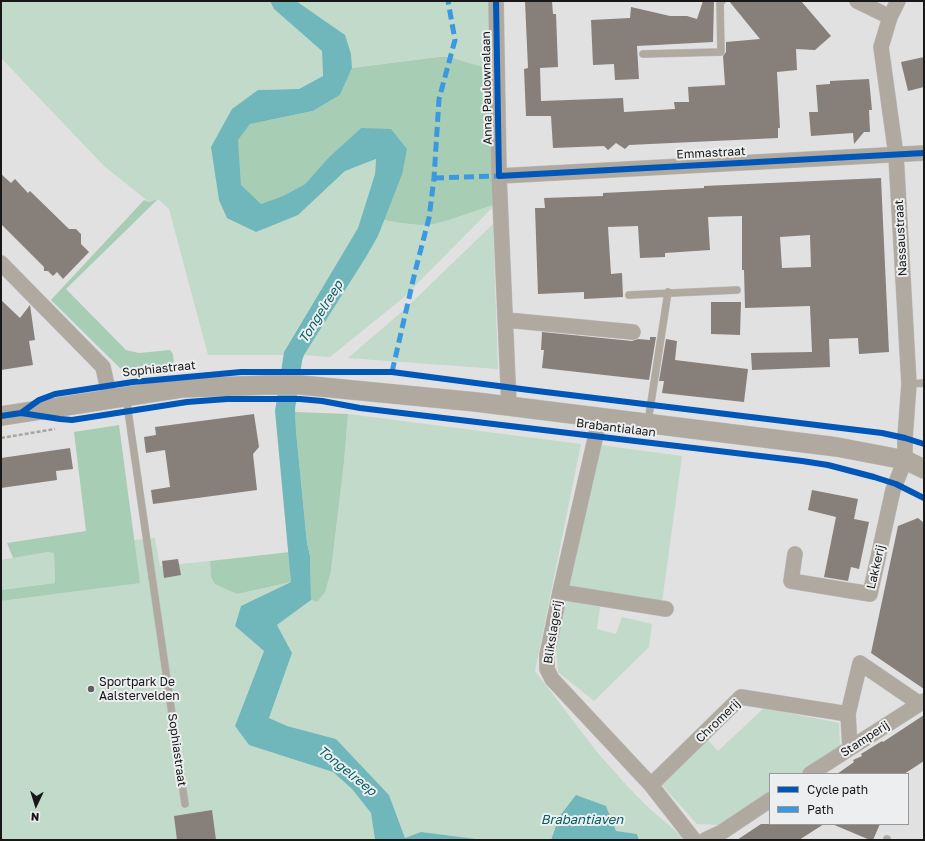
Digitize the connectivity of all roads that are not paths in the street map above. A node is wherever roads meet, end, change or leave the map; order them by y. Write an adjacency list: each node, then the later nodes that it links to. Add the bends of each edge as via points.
1 (496, 1): 9 (street, Anna Paulownalaan)
2 (722, 1): 6 (lane, via 721,52)
3 (857, 1): 5 (street)
4 (898, 1): 5 (street, Nassaustraat)
5 (890, 17): 8 (street, Nassaustraat, via 881,47)
6 (643, 54)
7 (924, 152): 8 (street, Emmastraat)
8 (896, 155): 9 (street, Emmastraat); 16 (street, Nassaustraat)
9 (499, 176): 14 (street, Anna Paulownalaan)
10 (1, 263): 18 (street, via 103,367)
11 (737, 290): 12 (lane)
12 (668, 292): 13 (lane); 22 (lane, Brabantialaan)
13 (630, 295)
14 (506, 320): 15 (street); 19 (street, Anna Paulownalaan)
15 (633, 332)
16 (917, 384): 23 (street, Nassaustraat, via 905,438)
17 (301, 385): 18 (street, Sophiastraat, via 181,388); 19 (street, Brabantialaan)
18 (118, 398): 20 (street, Sophiastraat); 34 (lane, Sophiastraat)
19 (509, 406): 21 (street, Brabantialaan)
20 (1, 416)
21 (600, 417): 22 (street, Brabantialaan); 26 (street, Blikslagerij)
22 (648, 423): 23 (street, Brabantialaan, via 837,447)
23 (905, 460): 24 (street, Brabantialaan); 25 (street, Lakkerij, via 894,490 870,594 791,581)
24 (924, 469)
25 (795, 554)
26 (560, 592): 27 (street); 32 (street, Blikslagerij, via 547,669 552,679)
27 (666, 610)
28 (922, 702): 29 (street, Stamperij, via 860,663); 30 (street, Stamperij)
29 (848, 714): 30 (street); 32 (street, Chromerij, via 741,697)
30 (850, 748): 31 (street, Stamperij)
31 (812, 773)
32 (651, 785): 35 (street, Blikslagerij)
33 (769, 801): 36 (street, via 722,832)
34 (185, 804)
35 (694, 840)
36 (705, 840)

